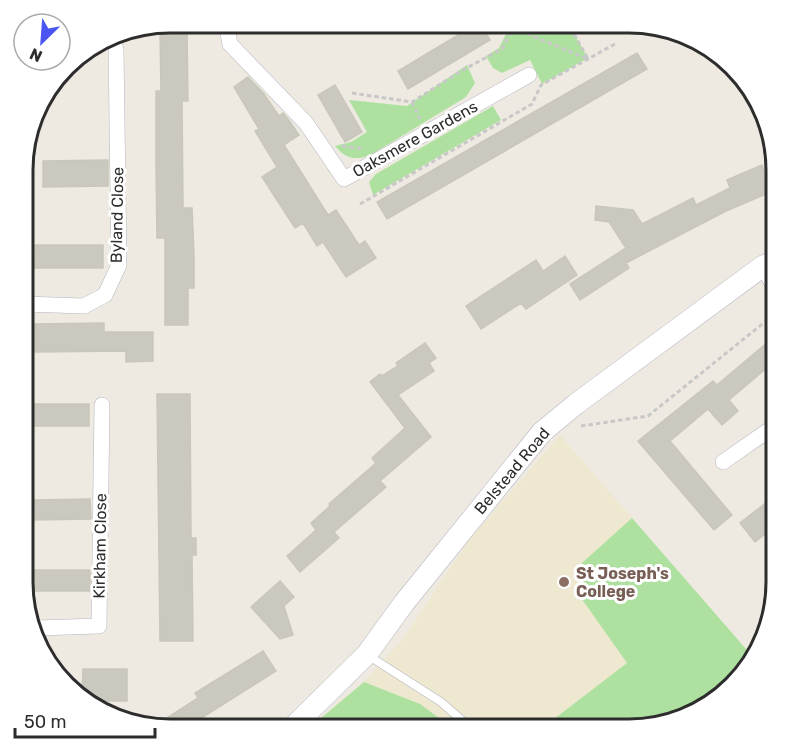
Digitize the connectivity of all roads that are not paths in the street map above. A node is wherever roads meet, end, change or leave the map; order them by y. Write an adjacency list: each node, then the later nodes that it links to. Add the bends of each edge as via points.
1 (228, 33): 3 (street, Oaksmere Gardens, via 230,44 306,123 344,179)
2 (116, 49): 5 (street, Byland Close, via 119,265 105,295 84,306)
3 (529, 75)
4 (766, 267): 10 (street, Belstead Road, via 542,432)
5 (33, 304)
6 (102, 405): 9 (street, Kirkham Close, via 99,626)
7 (766, 432): 8 (street)
8 (723, 462)
9 (41, 628)
10 (367, 654): 11 (street, Belstead Road); 12 (lane)
11 (301, 719)
12 (461, 719)

